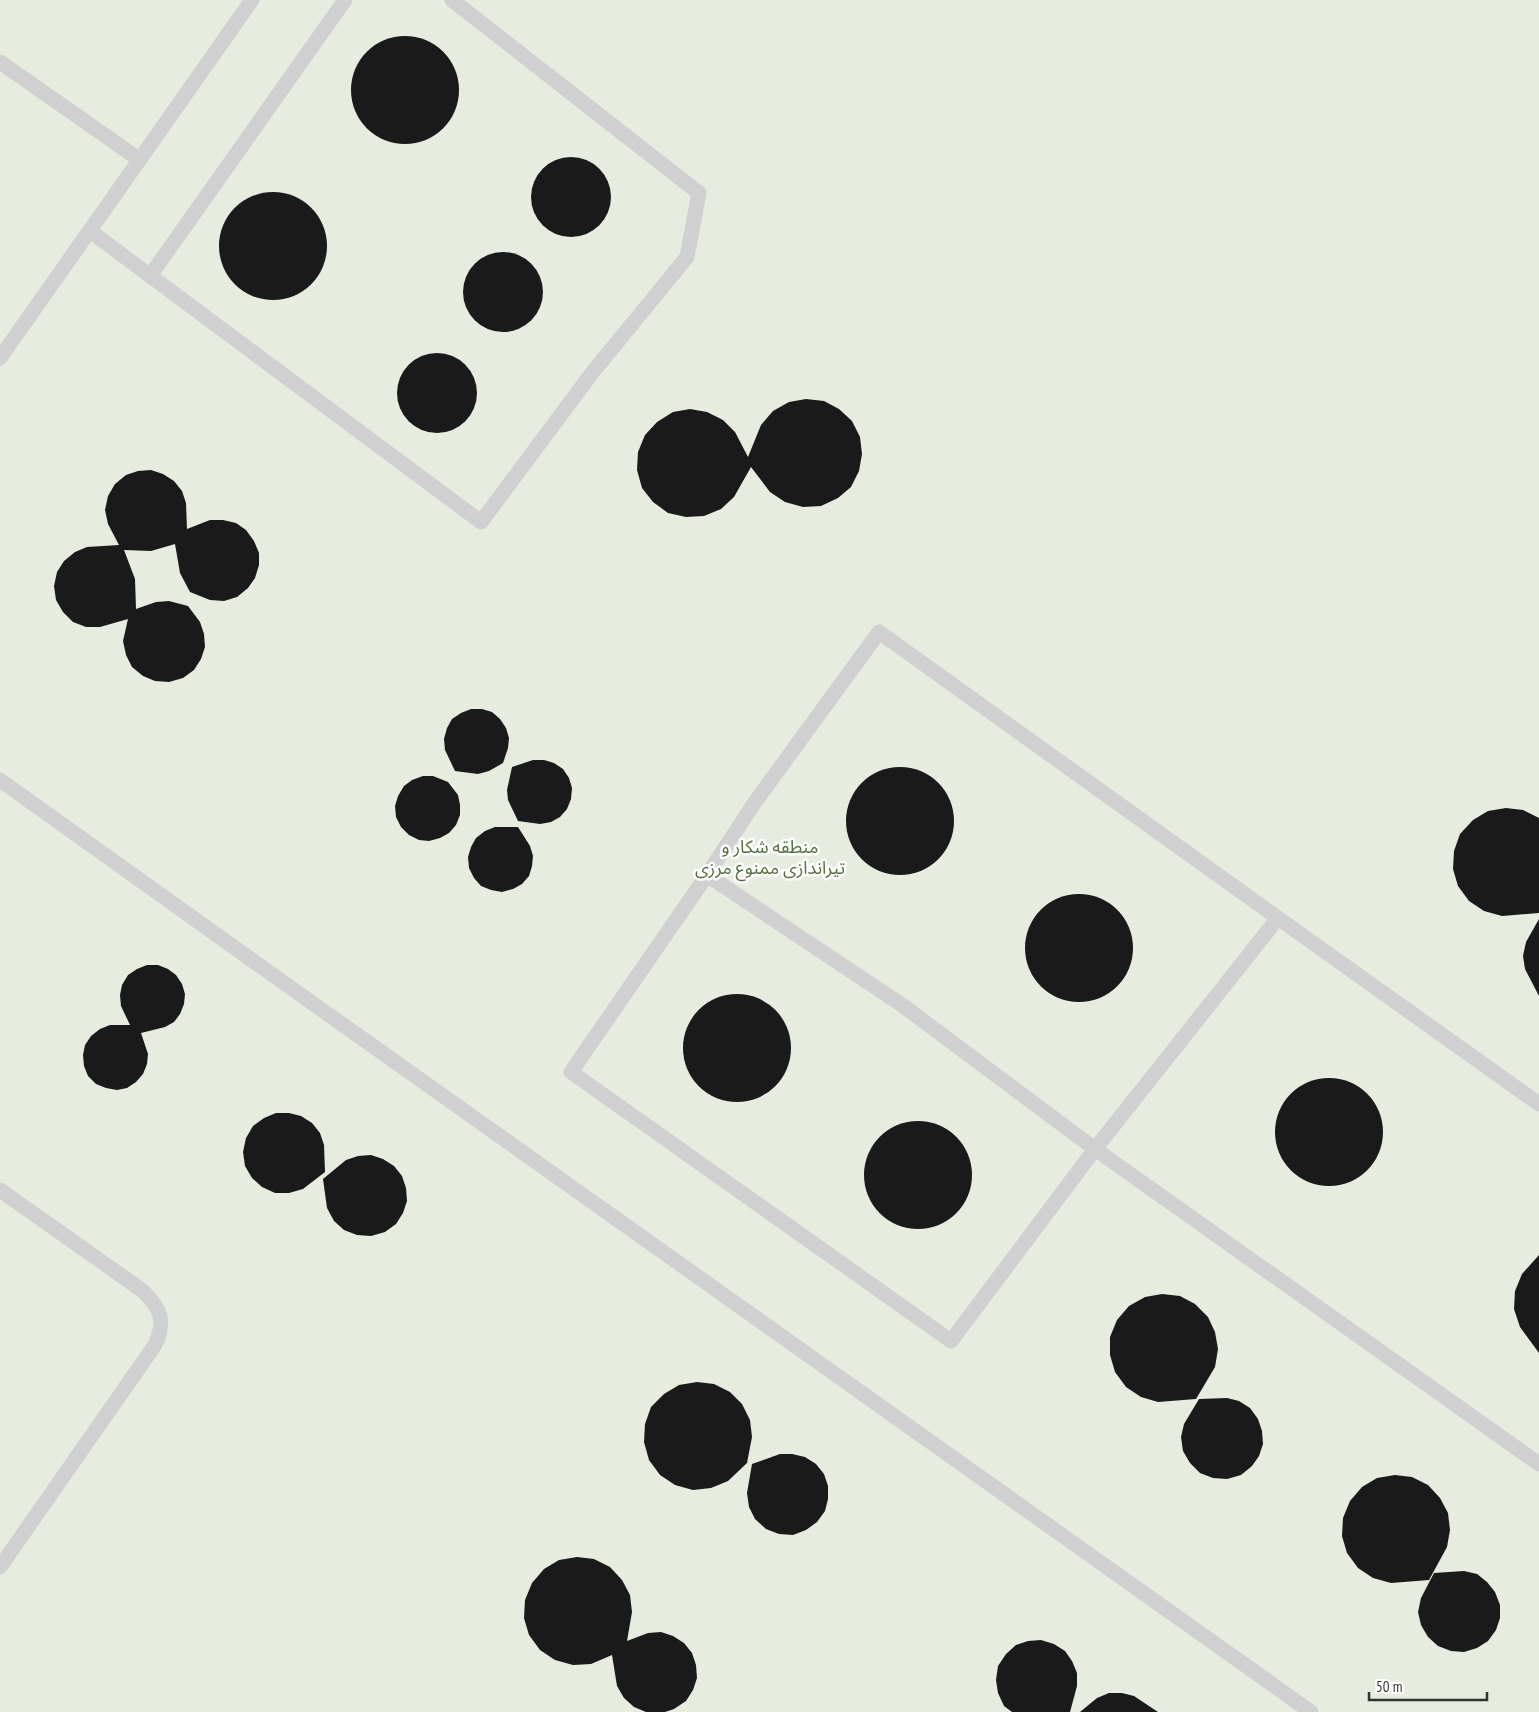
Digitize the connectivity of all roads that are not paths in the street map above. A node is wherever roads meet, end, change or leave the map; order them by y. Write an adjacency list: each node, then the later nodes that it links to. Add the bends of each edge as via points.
1 (252, 0): 5 (street)
2 (345, 0): 7 (street)
3 (452, 0): 7 (street, via 699,193 687,257 592,373 481,522)
4 (0, 62): 5 (street)
5 (140, 160): 6 (street)
6 (90, 231): 7 (street); 8 (street)
7 (150, 276)
8 (0, 358)
9 (0, 780): 17 (street)
10 (707, 875): 11 (street, via 879,632); 13 (street, via 902,1005); 13 (street, via 571,1072 952,1342)
11 (1278, 918): 12 (street); 13 (street)
12 (1539, 1104)
13 (1095, 1149): 15 (street)
14 (0, 1190): 16 (street, via 143,1291 159,1310 160,1334 155,1346)
15 (1539, 1464)
16 (0, 1567)
17 (1311, 1712)

